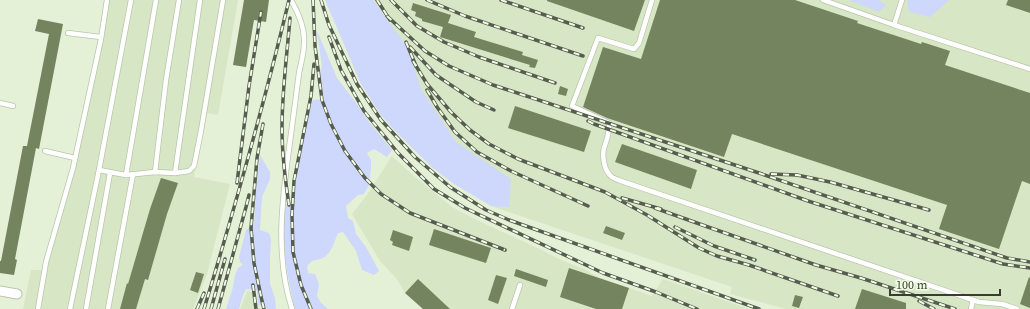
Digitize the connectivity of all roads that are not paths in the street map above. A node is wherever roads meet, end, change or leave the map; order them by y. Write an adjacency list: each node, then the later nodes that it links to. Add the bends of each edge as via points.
1 (107, 0): 13 (lane)
2 (130, 0): 19 (lane)
3 (156, 0): 24 (lane)
4 (178, 0): 20 (lane)
5 (200, 0): 22 (lane)
6 (223, 0): 22 (lane, via 194,166 189,171)
7 (291, 0): 33 (lane, via 297,10 305,42 286,168 281,228 283,263)
8 (652, 0): 28 (lane, via 639,43 634,49 598,38 572,106 609,123 604,162 612,177)
9 (823, 0): 11 (lane)
10 (902, 0): 11 (lane)
11 (894, 25): 14 (lane)
12 (68, 33): 13 (lane)
13 (101, 36): 18 (lane)
14 (1030, 69)
15 (0, 103): 16 (lane)
16 (14, 106)
17 (45, 151): 18 (lane)
18 (75, 158): 29 (lane, via 46,262)
19 (99, 170): 21 (lane); 30 (lane)
20 (155, 172): 22 (lane); 23 (lane)
21 (110, 173): 24 (lane); 31 (lane)
22 (175, 173)
23 (133, 174): 24 (lane); 32 (lane)
24 (126, 175)
25 (520, 285): 34 (lane)
26 (0, 290): 27 (street)
27 (17, 294)
28 (973, 300): 35 (lane); 36 (lane, via 1002,304)
29 (38, 309)
30 (70, 309)
31 (86, 309)
32 (108, 309)
33 (292, 309)
34 (512, 309)
35 (971, 309)
36 (1016, 309)

